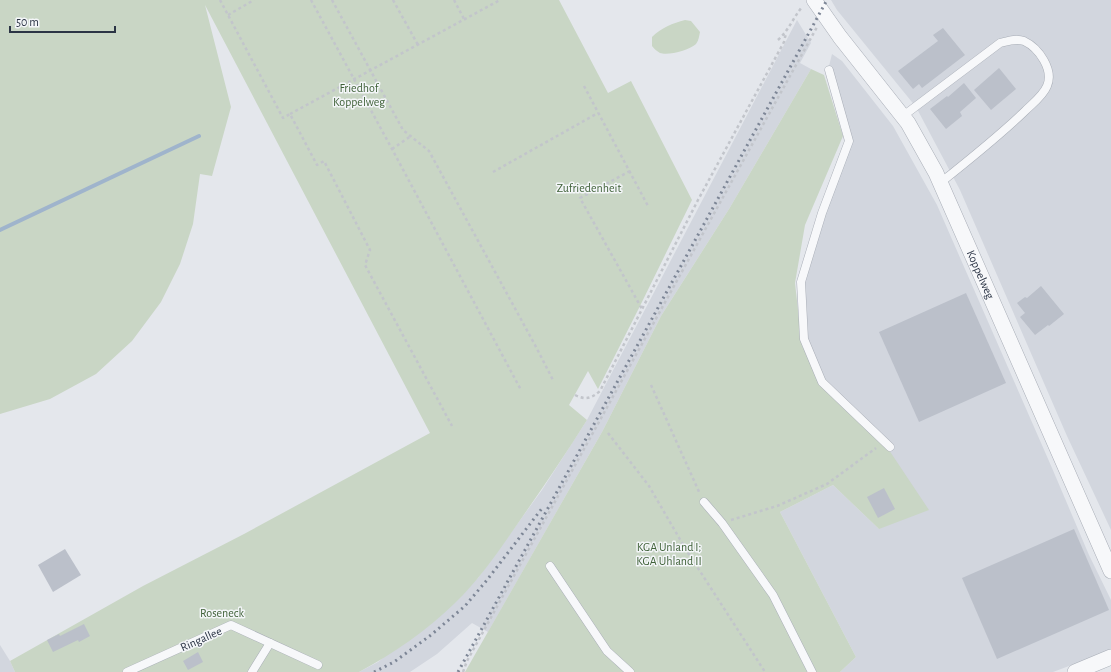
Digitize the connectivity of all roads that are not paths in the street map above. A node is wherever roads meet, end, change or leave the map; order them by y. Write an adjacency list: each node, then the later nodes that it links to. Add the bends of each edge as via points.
1 (809, 3): 3 (street, Koppelweg, via 824,14)
2 (830, 70): 5 (lane, via 849,141 822,213 801,282 804,340 822,382)
3 (903, 116): 4 (street, Koppelweg); 4 (lane, via 1000,43 1011,39 1032,46 1048,68 1050,79 1034,102 998,137)
4 (940, 184): 8 (street, Koppelweg)
5 (887, 444)
6 (704, 502): 15 (lane, via 773,595)
7 (550, 566): 14 (lane, via 607,651)
8 (1110, 567)
9 (270, 643): 11 (lane, Ringallee); 12 (lane, Ringallee, via 231,625); 13 (lane)
10 (1111, 657): 16 (street)
11 (318, 665)
12 (127, 672)
13 (252, 672)
14 (630, 672)
15 (812, 672)
16 (1075, 672)

